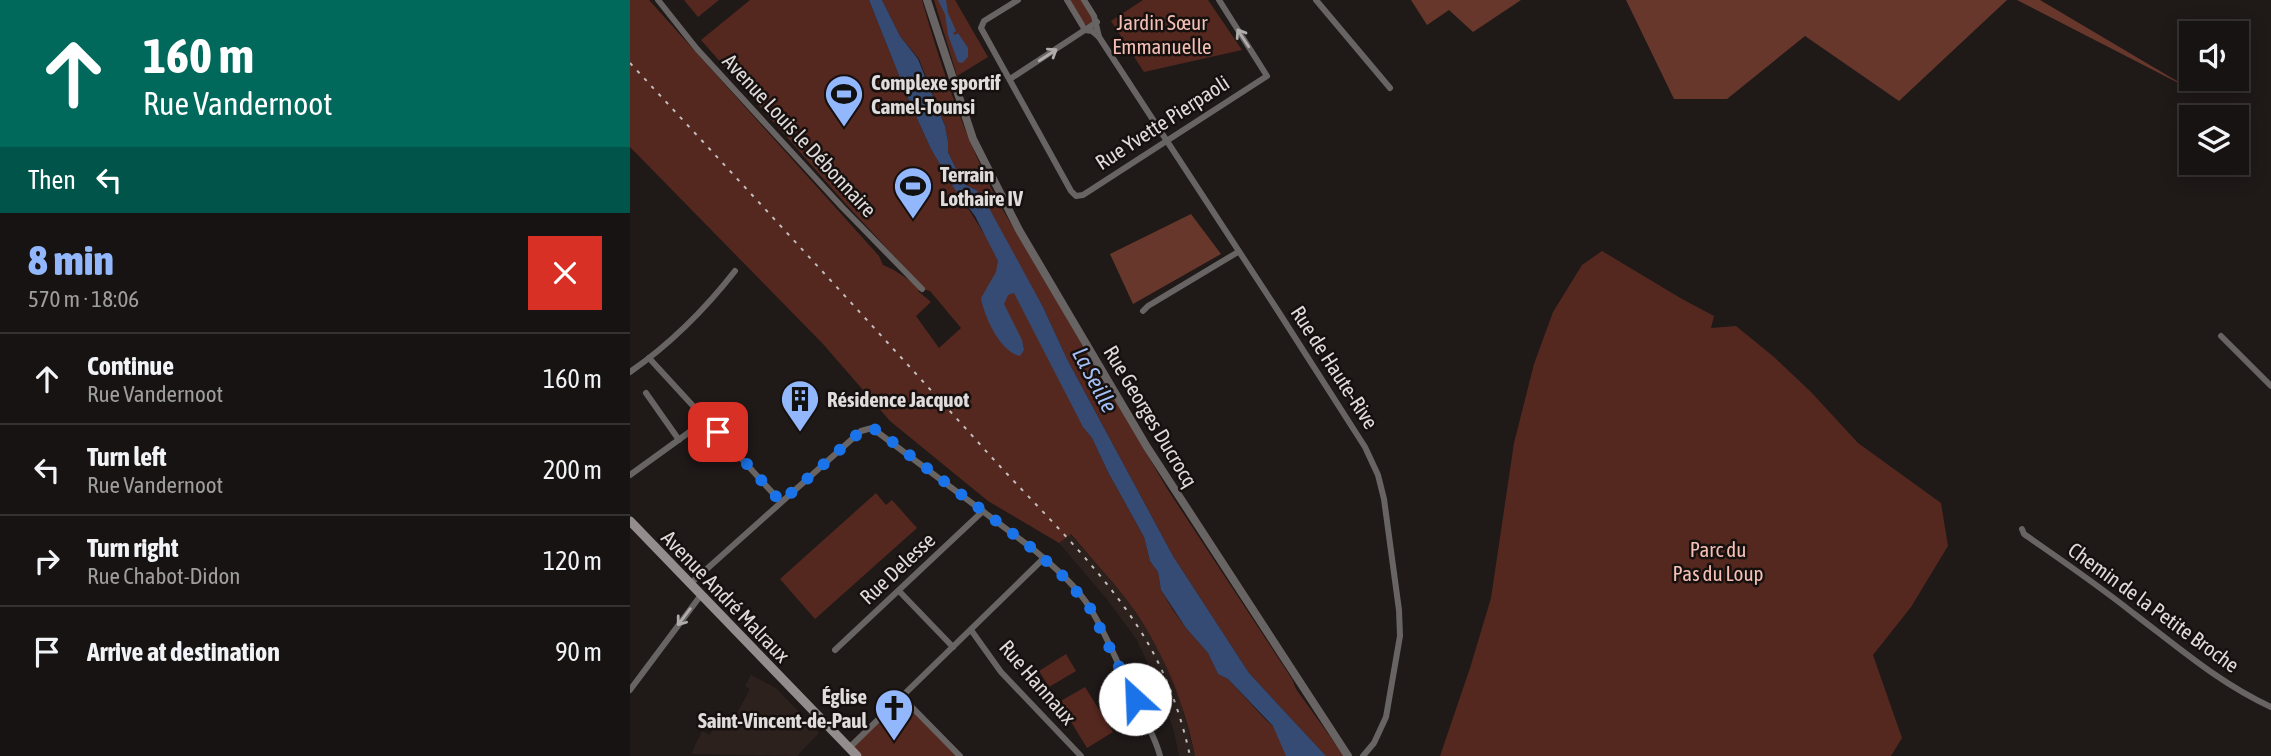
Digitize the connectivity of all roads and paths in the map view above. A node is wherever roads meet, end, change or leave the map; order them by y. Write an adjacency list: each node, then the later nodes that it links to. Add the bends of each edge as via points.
1 (658, 0): 16 (street, Avenue Louis le Débonnaire, via 697,49)
2 (927, 0): 45 (street, Rue Georges Ducrocq, via 973,139 1019,230 1152,455)
3 (1018, 0): 11 (street, via 981,25)
4 (1066, 0): 9 (street, Rue de Haute-Rive)
5 (1084, 0): 8 (street, Rue de Haute-Rive)
6 (1219, 0): 13 (street, Rue Yvette Pierpaoli, one-way to 6, via 1267,76)
7 (1316, 0): 12 (street)
8 (1097, 22): 9 (street); 10 (street, Rue de Haute-Rive)
9 (1085, 30): 10 (street, Rue de Haute-Rive); 11 (street, one-way to 9)
10 (1098, 37): 13 (street, Rue de Haute-Rive)
11 (1010, 79): 13 (street, Rue Yvette Pierpaoli, via 1076,196)
12 (1390, 88)
13 (1165, 141): 14 (street, Rue de Haute-Rive)
14 (1238, 252): 17 (street); 46 (street, Rue de Haute-Rive, via 1364,447 1382,486 1400,636 1386,717)
15 (735, 271): 19 (street, via 717,295)
16 (922, 289)
17 (1143, 311)
18 (2221, 336): 21 (street)
19 (649, 358): 20 (street); 23 (street)
20 (630, 372)
21 (2271, 386)
22 (646, 393): 24 (street)
23 (706, 420): 24 (street); 26 (street)
24 (679, 440): 25 (street)
25 (630, 475)
26 (781, 502): 27 (street, via 861,431 872,428); 31 (street)
27 (983, 511): 30 (street); 32 (street, Rue Delesse)
28 (630, 521): 31 (main road, Avenue André Malraux)
29 (2022, 529): 39 (street, Chemin de la Petite Broche, via 2202,667)
30 (1044, 558): 34 (street); 44 (street, via 1089,606)
31 (690, 584): 33 (main road, Avenue André Malraux)
32 (899, 591): 35 (street); 36 (street, Rue Delesse)
33 (701, 595): 37 (street, one-way to 37); 40 (main road, Avenue André Malraux)
34 (971, 630): 35 (street); 43 (street, Rue Hannaux, via 1001,672)
35 (953, 647): 38 (street)
36 (835, 650)
37 (630, 690)
38 (902, 696): 40 (street); 42 (street)
39 (2271, 707)
40 (849, 748): 41 (main road, Avenue André Malraux)
41 (857, 756)
42 (960, 756)
43 (1081, 756)
44 (1160, 756)
45 (1348, 756)
46 (1363, 756)

